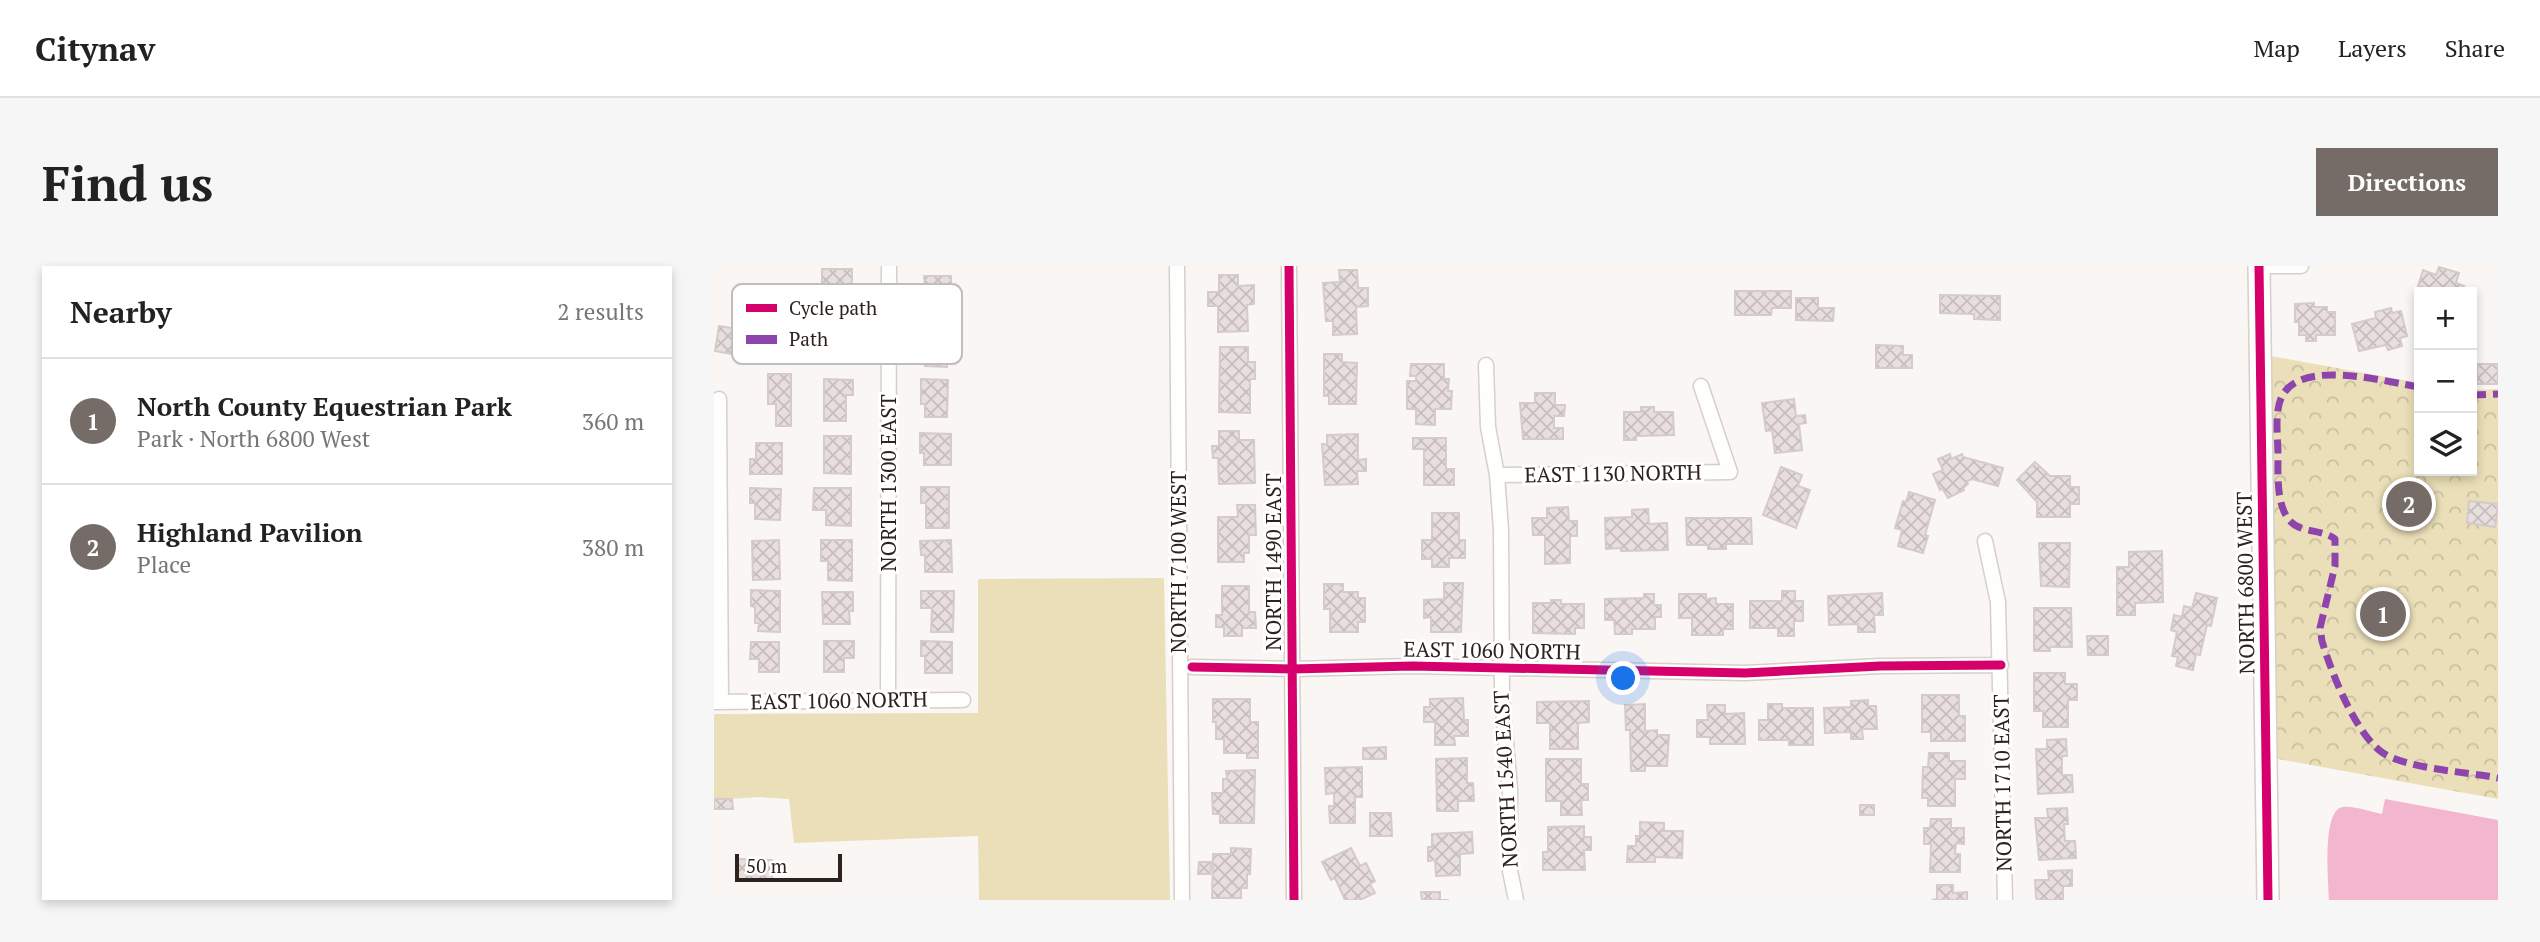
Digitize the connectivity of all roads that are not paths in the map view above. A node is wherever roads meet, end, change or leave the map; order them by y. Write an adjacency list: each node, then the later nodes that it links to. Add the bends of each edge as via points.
1 (889, 266): 6 (street, NORTH 1300 EAST)
2 (1177, 266): 20 (street, NORTH 7100 WEST)
3 (1289, 266): 16 (street, NORTH 1490 EAST)
4 (2259, 266): 5 (street); 24 (street, NORTH 6800 WEST)
5 (2301, 266)
6 (889, 284)
7 (889, 364): 18 (street, NORTH 1300 EAST)
8 (1486, 365): 11 (street, NORTH 1540 EAST, via 1488,427)
9 (1700, 386): 11 (street, EAST 1130 NORTH, via 1730,472)
10 (719, 399): 19 (street)
11 (1497, 475): 15 (street, NORTH 1540 EAST, via 1502,530)
12 (1985, 541): 13 (street, NORTH 1710 EAST, via 1998,602)
13 (2001, 665): 15 (street, EAST 1060 NORTH, via 1745,673); 23 (street, NORTH 1710 EAST)
14 (1192, 667): 16 (street, EAST 1060 NORTH)
15 (1501, 668): 16 (street, EAST 1060 NORTH); 22 (street, NORTH 1540 EAST, via 1510,789 1510,871)
16 (1292, 669): 21 (street, NORTH 1490 EAST)
17 (963, 700): 18 (street, EAST 1060 NORTH)
18 (888, 701): 19 (street, EAST 1060 NORTH)
19 (718, 702)
20 (1182, 900)
21 (1294, 900)
22 (1516, 900)
23 (2005, 900)
24 (2268, 900)

